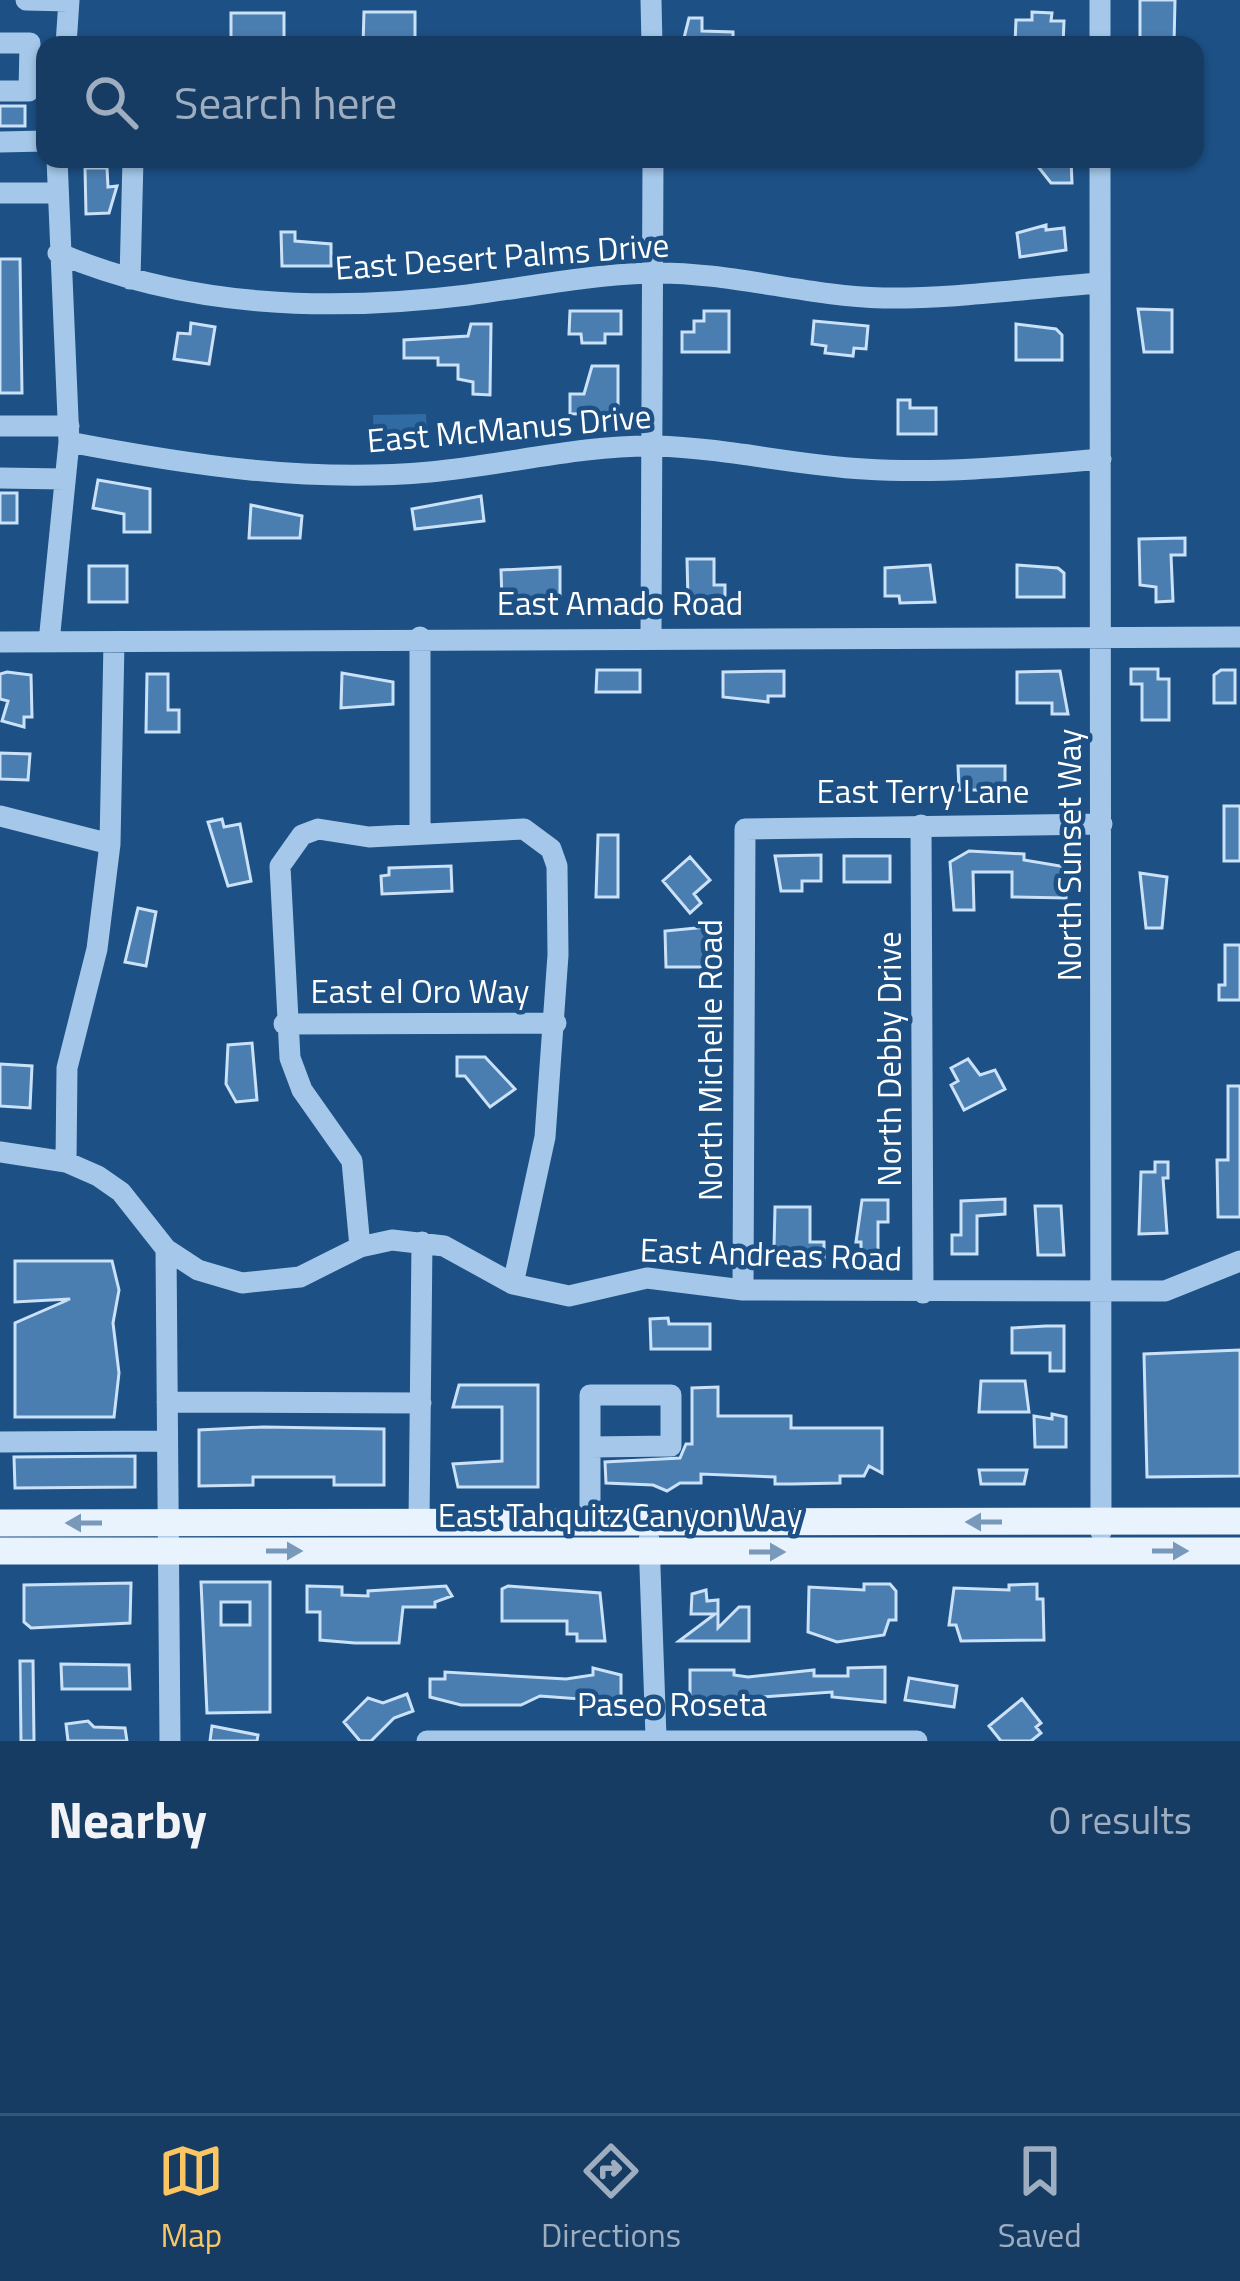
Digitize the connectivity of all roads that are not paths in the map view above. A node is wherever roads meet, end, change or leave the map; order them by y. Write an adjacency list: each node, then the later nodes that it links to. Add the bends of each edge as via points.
1 (26, 0): 4 (street)
2 (651, 0): 6 (street)
3 (1100, 0): 7 (street)
4 (69, 1): 5 (street)
5 (67, 36)
6 (652, 36)
7 (1100, 36)
8 (0, 43): 9 (street, via 29,43)
9 (36, 63)
10 (36, 69): 11 (street, via 29,91)
11 (0, 91)
12 (36, 141): 13 (street)
13 (0, 142)
14 (56, 168): 19 (street)
15 (133, 168): 22 (street)
16 (652, 168): 21 (street)
17 (1100, 168): 23 (street, North Sunset Way)
18 (0, 193): 19 (street)
19 (55, 194): 20 (street)
20 (58, 253): 22 (street, East Desert Palms Drive); 25 (street)
21 (653, 273): 22 (street, East Desert Palms Drive, via 327,303 180,292); 23 (street, East Desert Palms Drive, via 882,298); 26 (street)
22 (130, 279)
23 (1100, 283): 27 (street, North Sunset Way)
24 (0, 426): 25 (street, East McManus Drive)
25 (69, 434): 26 (street, East McManus Drive, via 183,464 326,477); 29 (street)
26 (652, 446): 27 (street, East McManus Drive, via 866,469); 30 (street)
27 (1101, 459): 32 (street, North Sunset Way)
28 (0, 478): 29 (street)
29 (64, 479): 35 (street)
30 (651, 635): 31 (street, East Amado Road); 32 (street, East Amado Road)
31 (420, 637): 36 (street, East Amado Road); 41 (street)
32 (1102, 638): 33 (street, East Amado Road); 38 (street, North Sunset Way)
33 (1240, 638)
34 (0, 642): 35 (street, East Amado Road)
35 (50, 642): 36 (street, East Amado Road)
36 (114, 642): 42 (street)
37 (0, 816): 42 (street)
38 (1102, 824): 39 (street, East Terry Lane); 53 (street, North Sunset Way)
39 (921, 825): 40 (street, East Terry Lane); 54 (street, North Debby Drive)
40 (746, 829): 52 (street, North Michelle Road)
41 (420, 832): 43 (street, via 524,829 551,849); 44 (street, via 369,838 318,829 288,849 278,889)
42 (110, 844): 46 (street, via 97,949 67,1068)
43 (556, 1023): 44 (street, East el Oro Way); 51 (street, via 545,1137)
44 (284, 1024): 48 (street, via 302,1090 352,1161)
45 (0, 1152): 46 (street, East Andreas Road)
46 (66, 1162): 49 (street, East Andreas Road, via 121,1192)
47 (422, 1241): 48 (street, East Andreas Road); 51 (street, East Andreas Road); 56 (street)
48 (360, 1247): 49 (street, East Andreas Road, via 300,1276 242,1283 198,1270)
49 (166, 1249): 55 (street)
50 (1240, 1262): 53 (street, East Andreas Road, via 1165,1291)
51 (513, 1285): 52 (street, East Andreas Road, via 569,1296 647,1277)
52 (743, 1290): 54 (street, East Andreas Road)
53 (1103, 1292): 54 (street, East Andreas Road); 62 (street, North Sunset Way)
54 (923, 1293)
55 (167, 1402): 56 (street); 57 (street)
56 (421, 1402): 64 (street)
57 (167, 1441): 58 (street); 66 (street)
58 (0, 1442)
59 (590, 1447): 59 (street, via 590,1395 671,1395 671,1447); 65 (street)
60 (1240, 1521): 62 (main road, East Tahquitz Canyon Way)
61 (649, 1522): 62 (main road, East Tahquitz Canyon Way, one-way to 61); 65 (main road, East Tahquitz Canyon Way); 68 (street)
62 (1101, 1522): 70 (street, North Sunset Way)
63 (0, 1523): 66 (main road, East Tahquitz Canyon Way, one-way to 63)
64 (419, 1523): 65 (main road, East Tahquitz Canyon Way); 66 (main road, East Tahquitz Canyon Way)
65 (590, 1523)
66 (167, 1537): 67 (main road, East Tahquitz Canyon Way); 68 (main road, East Tahquitz Canyon Way, one-way to 68); 72 (street)
67 (0, 1551)
68 (650, 1551): 70 (main road, East Tahquitz Canyon Way, one-way to 70); 71 (street)
69 (1240, 1551): 70 (main road, East Tahquitz Canyon Way, one-way to 69)
70 (1100, 1552)
71 (656, 1737): 73 (street, Paseo Roseta); 74 (street, Paseo Roseta)
72 (170, 1741)
73 (427, 1741)
74 (917, 1741)

